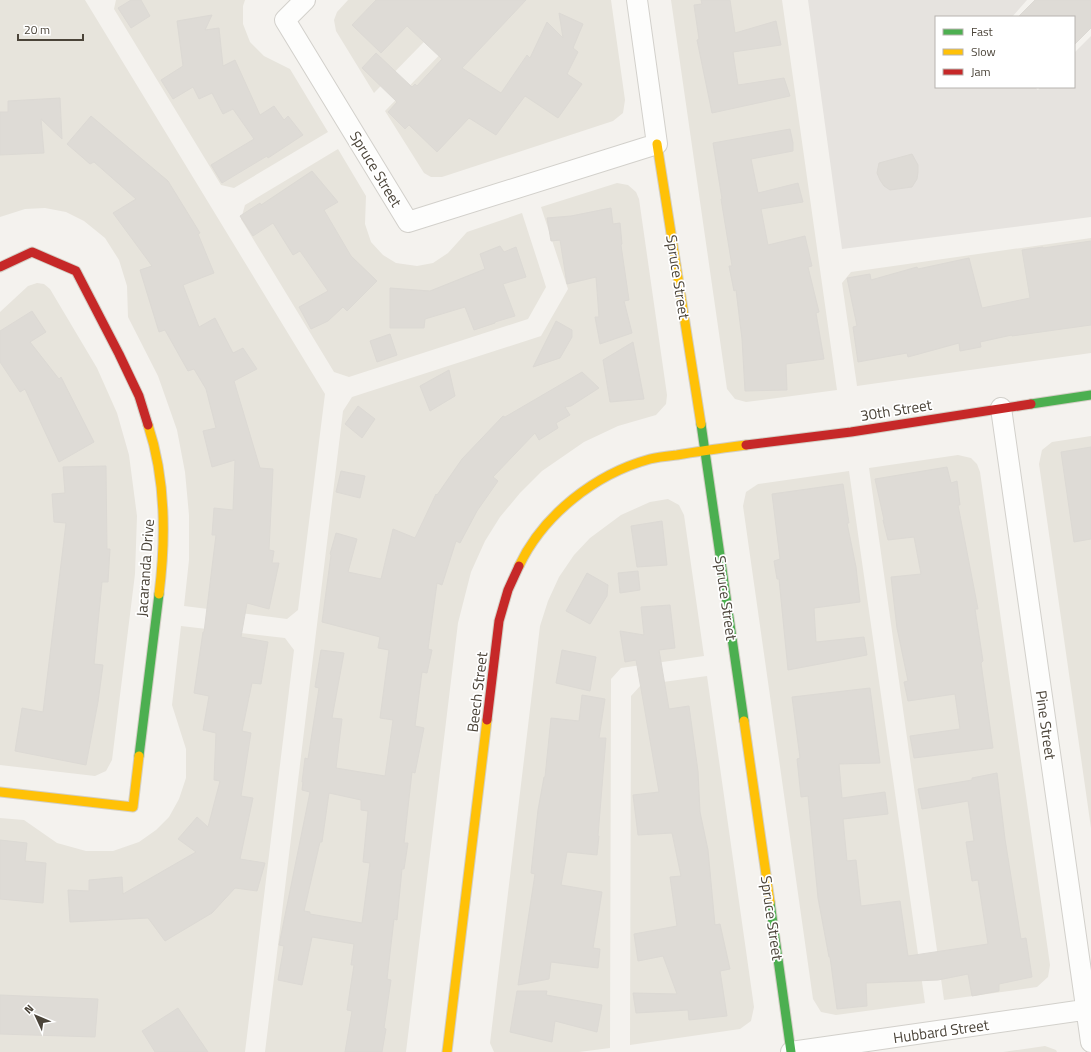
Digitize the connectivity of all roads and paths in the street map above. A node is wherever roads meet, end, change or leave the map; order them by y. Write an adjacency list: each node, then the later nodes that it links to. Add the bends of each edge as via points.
1 (305, 0): 3 (street, Spruce Street, via 285,20 408,222)
2 (638, 0): 3 (street, Spruce Street)
3 (658, 144): 7 (street, Spruce Street)
4 (0, 266): 8 (street, Jacaranda Drive, via 32,252 76,271 139,396 152,440 161,485 164,532 161,578 133,807)
5 (1091, 395): 6 (street, 30th Street)
6 (1001, 408): 7 (street, 30th Street, via 851,432); 9 (street, Pine Street)
7 (705, 450): 11 (street, Beech Street, via 650,459 616,471 588,488 562,508 540,533 522,560 508,590 500,621); 12 (street, Spruce Street)
8 (0, 792)
9 (1089, 1009): 10 (street, Pine Street); 12 (street, Hubbard Street)
10 (1091, 1042)
11 (447, 1052)
12 (791, 1052)

